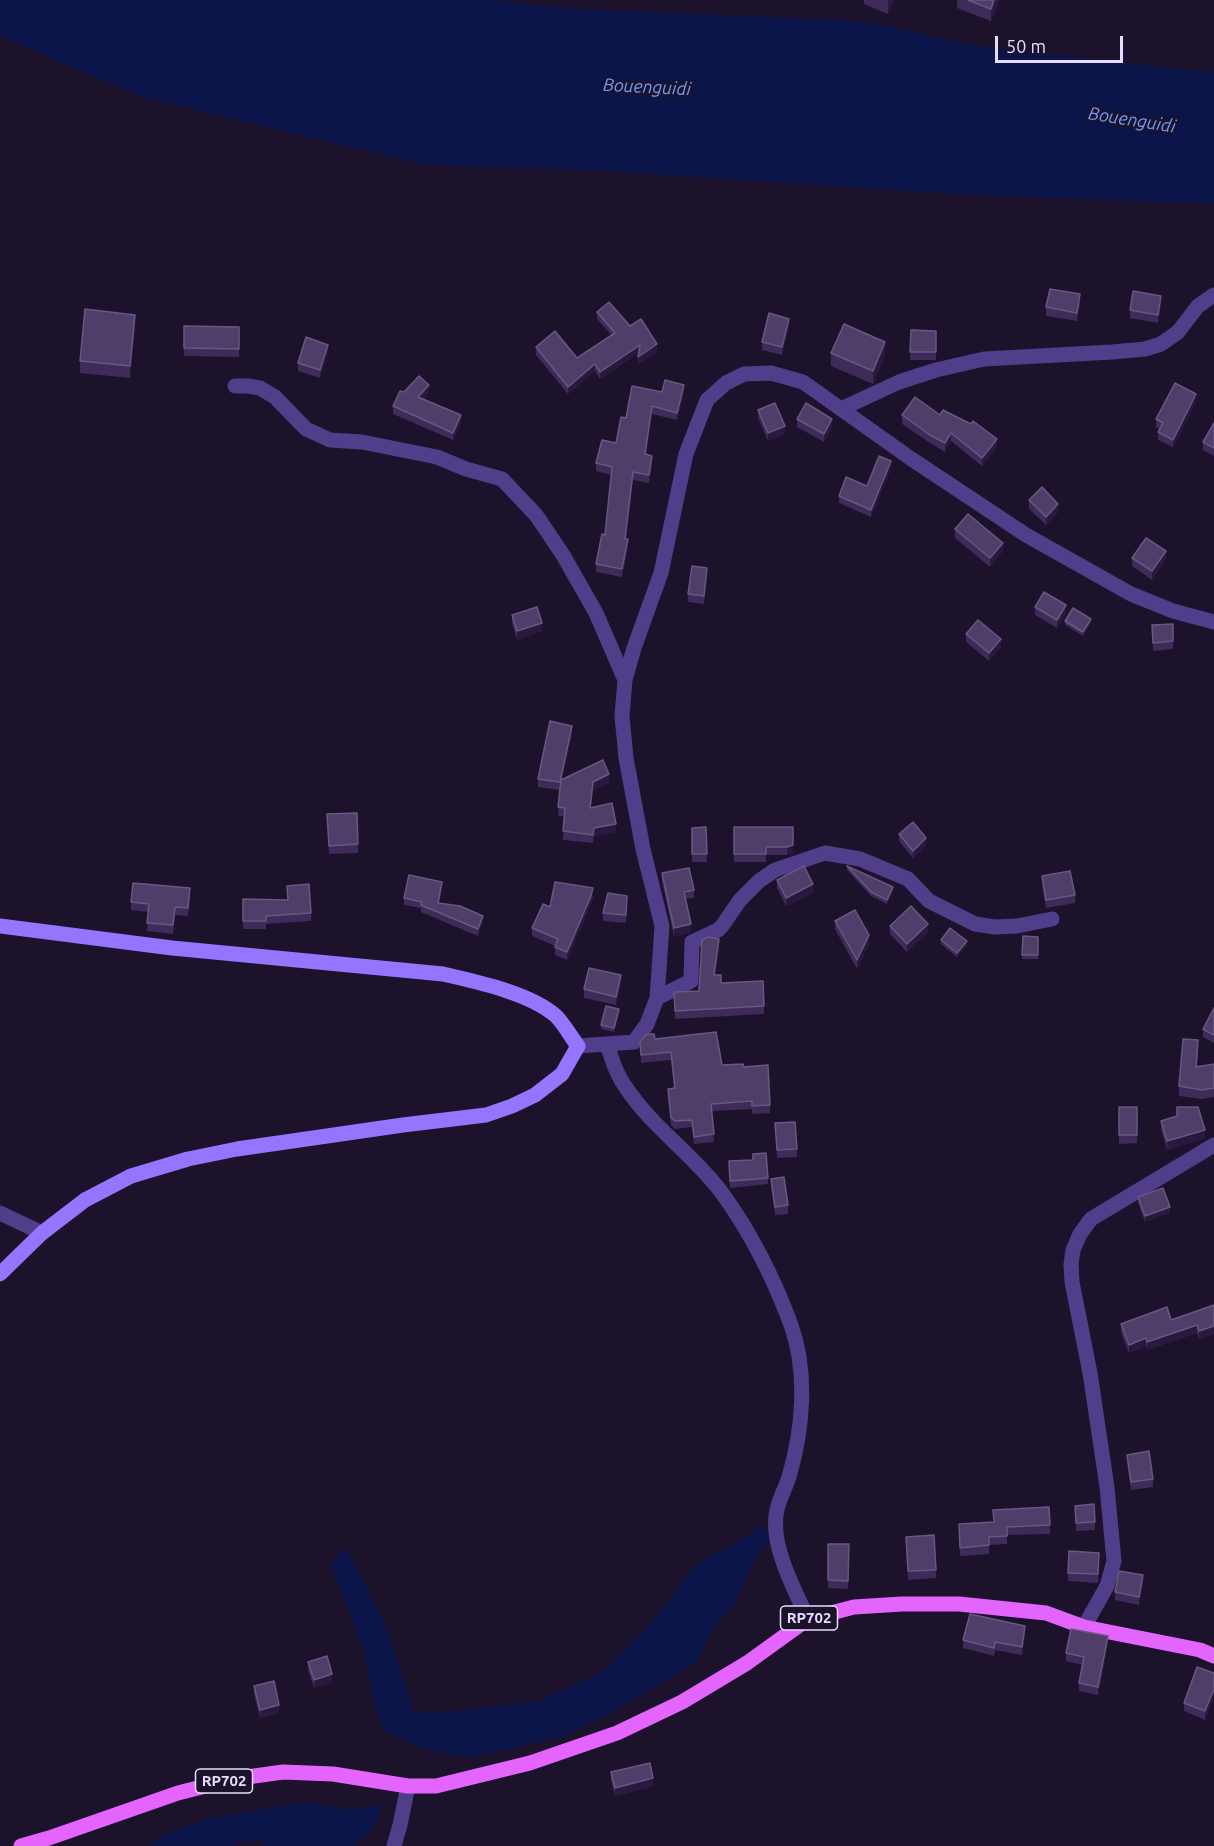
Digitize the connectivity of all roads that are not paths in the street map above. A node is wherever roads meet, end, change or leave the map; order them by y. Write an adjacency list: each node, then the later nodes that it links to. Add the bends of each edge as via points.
1 (1214, 295): 3 (street, via 1161,345 1112,352 984,359 899,382)
2 (235, 386): 5 (street, via 261,388 306,429 330,440 428,454 502,479 536,515 563,555 597,614)
3 (841, 410): 4 (street, via 1026,535 1131,594); 5 (street, via 803,382 771,372 744,374 707,400 686,454 661,573)
4 (1214, 622)
5 (625, 680): 8 (street, via 621,716 626,758 662,926)
6 (1052, 919): 8 (street, via 1017,926 975,924 929,901 908,879 861,858 825,853 788,864 759,881 718,930 692,942 691,981)
7 (0, 926): 10 (main road, via 172,948 443,974 529,1000 556,1016)
8 (657, 999): 9 (street, via 634,1042)
9 (607, 1044): 10 (street); 15 (street, via 627,1089 721,1192 745,1228 791,1327 800,1362 801,1411 789,1477 779,1500 776,1532 793,1587)
10 (579, 1046): 13 (main road, via 562,1074 535,1095 486,1115 188,1159 131,1176 84,1200)
11 (1214, 1145): 16 (street, via 1091,1219 1073,1250 1072,1282 1090,1373 1114,1561 1107,1586)
12 (0, 1213): 13 (street)
13 (42, 1233): 14 (main road)
14 (0, 1274)
15 (808, 1618): 16 (main road, RP702, via 854,1607 958,1604 1046,1613); 18 (main road, RP702, via 747,1663 682,1702 617,1733 488,1774 436,1786)
16 (1084, 1627): 17 (main road, RP702)
17 (1214, 1656)
18 (408, 1786): 19 (main road, RP702, via 333,1774 283,1772 233,1779 178,1793); 20 (street)
19 (21, 1846)
20 (394, 1846)

